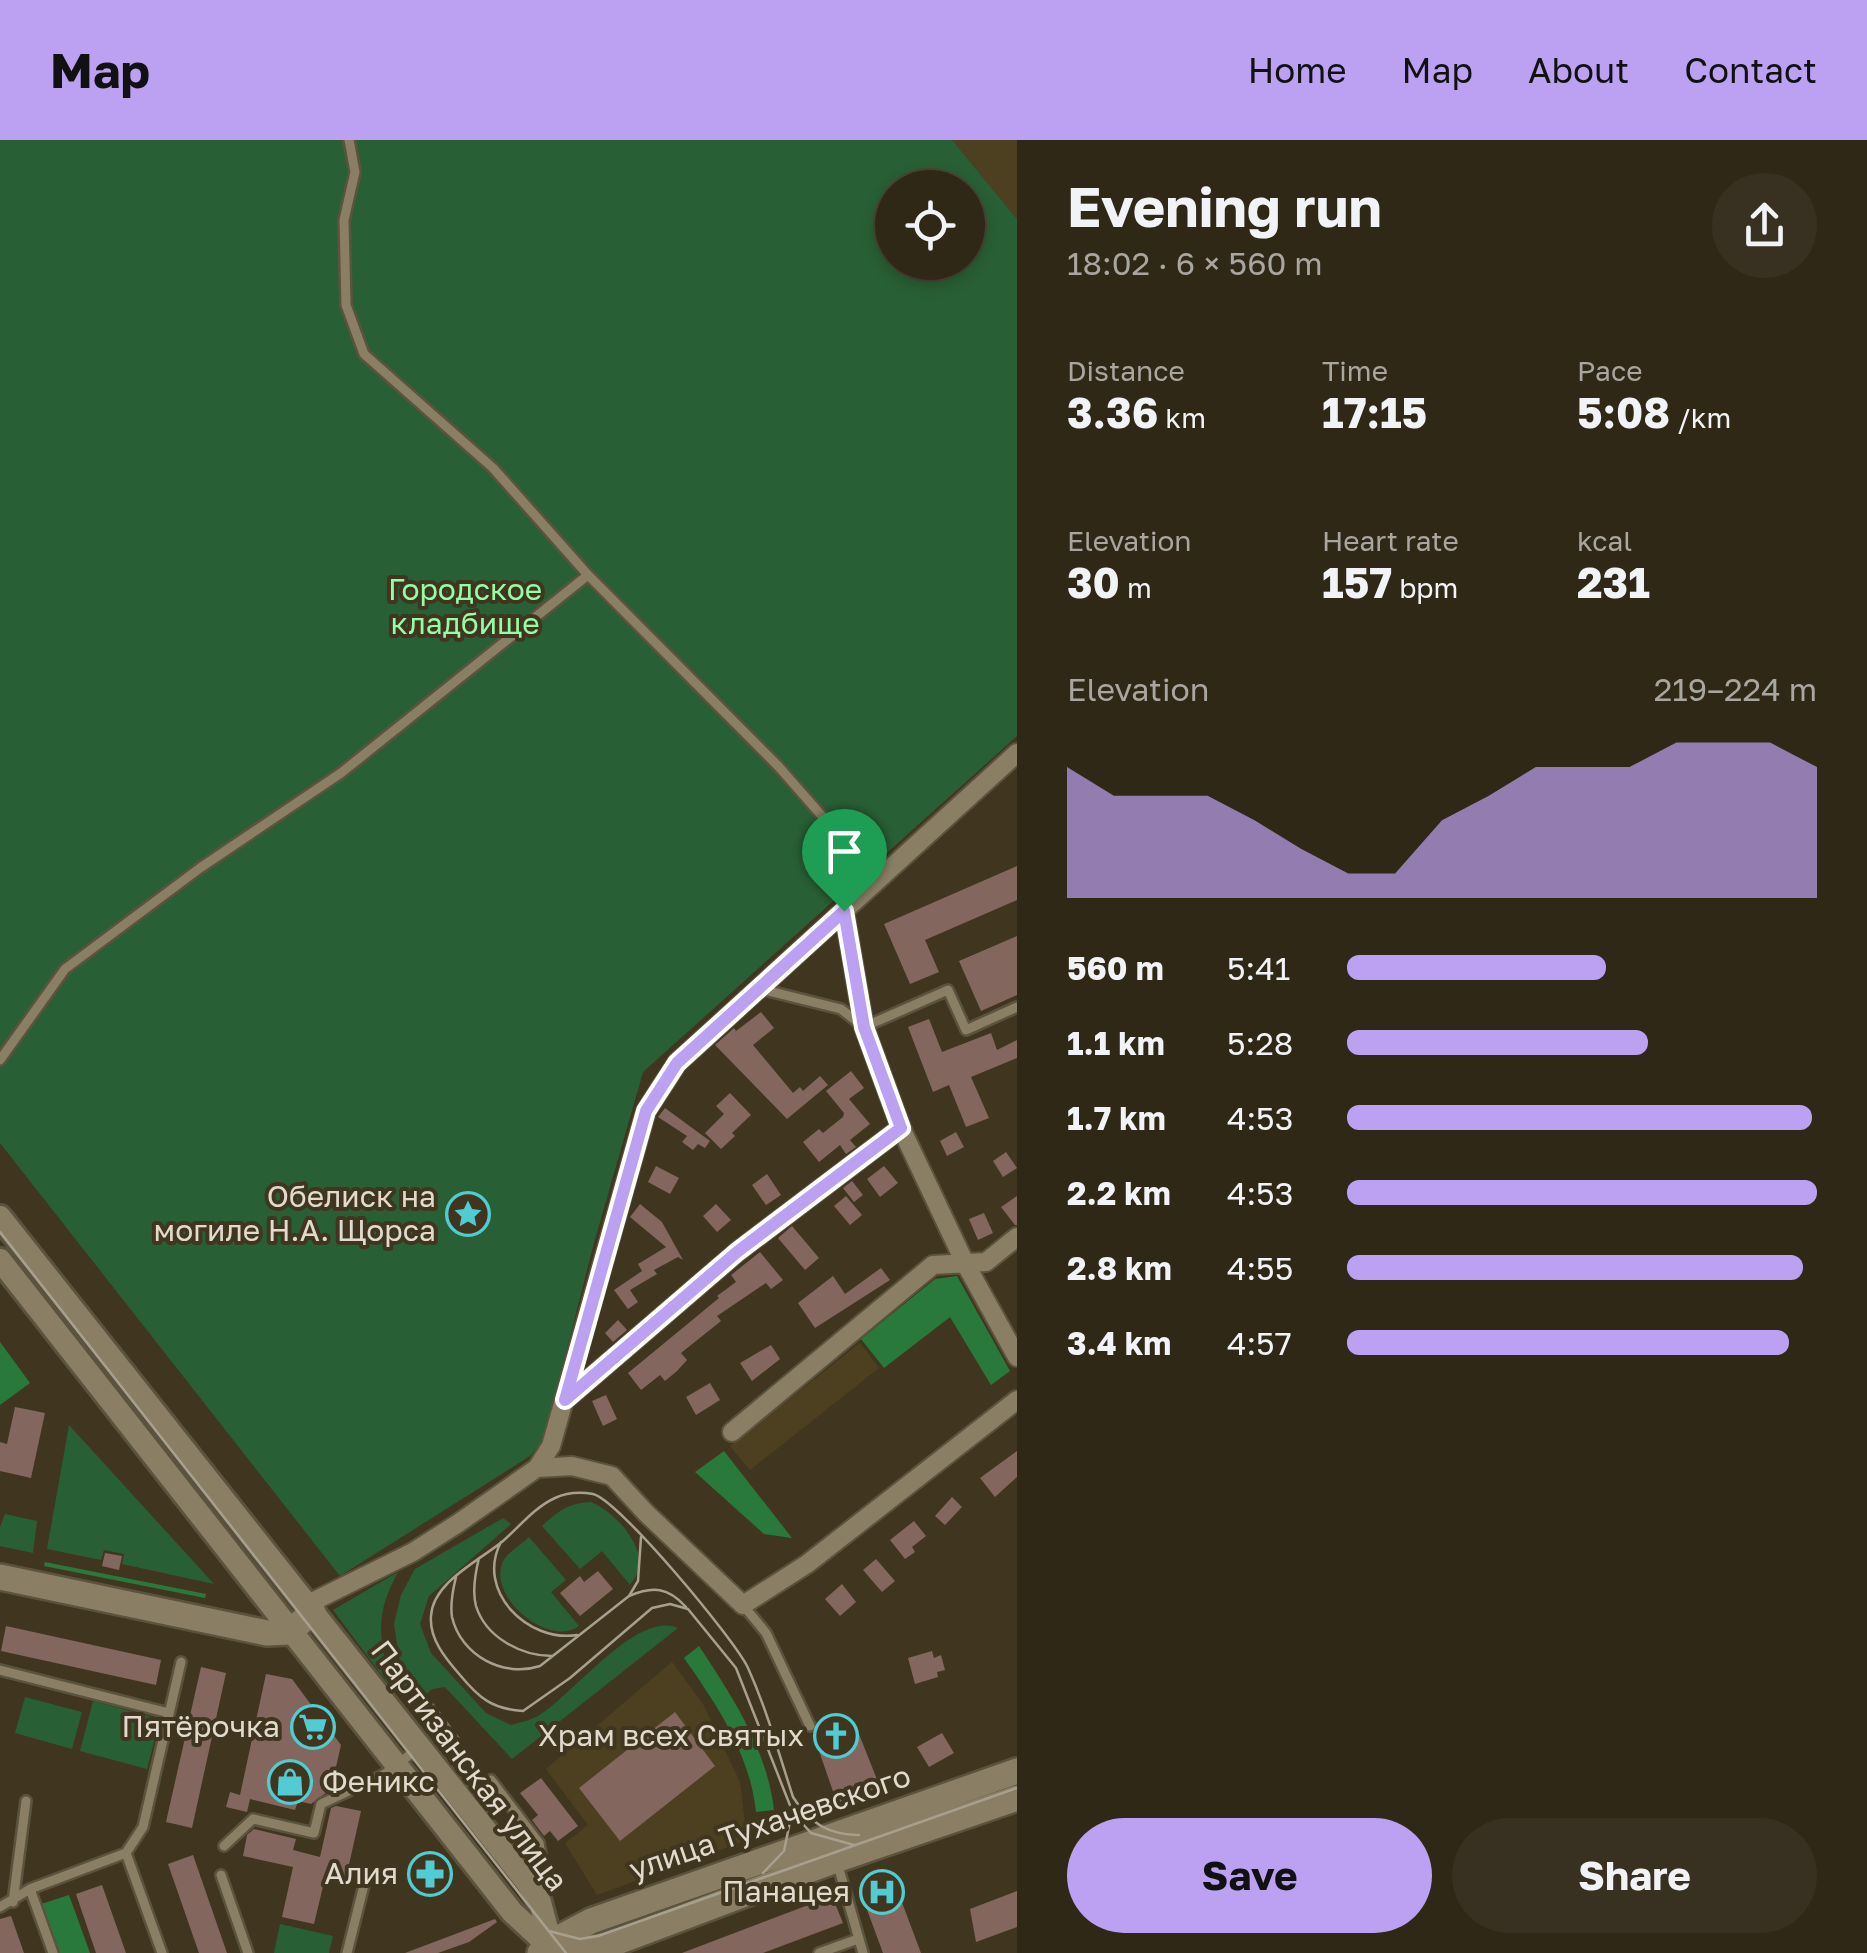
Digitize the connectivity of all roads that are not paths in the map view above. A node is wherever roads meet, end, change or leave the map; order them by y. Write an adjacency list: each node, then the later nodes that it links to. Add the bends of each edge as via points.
1 (349, 140): 2 (lane, via 355,172 344,220 346,305 364,354 493,468)
2 (588, 575): 4 (lane, via 779,768); 9 (lane, via 340,773 64,969)
3 (1017, 753): 4 (street)
4 (878, 880): 5 (street)
5 (844, 911): 6 (street); 8 (street)
6 (760, 990): 8 (lane, via 841,1009); 16 (street, via 677,1063 646,1111)
7 (1017, 1007): 8 (lane, via 966,1030 948,990)
8 (864, 1027): 10 (street)
9 (0, 1060)
10 (901, 1128): 14 (street); 16 (street, via 737,1252)
11 (0, 1217): 22 (street, Партизанская улица)
12 (1017, 1237): 14 (street, via 986,1262)
13 (0, 1260): 23 (street, Партизанская улица)
14 (965, 1264): 15 (street); 18 (street, via 933,1265)
15 (1017, 1357)
16 (565, 1400): 19 (street)
17 (1017, 1400): 21 (street)
18 (732, 1432)
19 (537, 1468): 21 (street, via 572,1466 612,1476); 22 (street, via 413,1552 314,1601)
20 (0, 1577): 23 (main road, via 266,1633)
21 (743, 1605): 27 (lane, via 766,1633)
22 (313, 1612): 23 (main road); 28 (street, Партизанская улица)
23 (289, 1632): 29 (street, Партизанская улица)
24 (181, 1662): 26 (lane)
25 (0, 1670): 26 (lane)
26 (169, 1713): 36 (lane, via 144,1827)
27 (810, 1726)
28 (421, 1746): 29 (lane); 38 (street, Партизанская улица)
29 (397, 1764): 34 (lane, via 321,1804 314,1832 253,1819); 44 (street, Партизанская улица)
30 (1017, 1771): 35 (main road, улица Тухачевского)
31 (491, 1780): 38 (lane, via 539,1843 544,1871)
32 (1017, 1798): 35 (main road, улица Тухачевского)
33 (26, 1801): 41 (lane)
34 (224, 1846)
35 (830, 1849): 43 (lane); 44 (main road, улица Тухачевского, via 591,1921)
36 (126, 1853): 40 (lane); 46 (lane)
37 (222, 1875): 47 (lane)
38 (526, 1881): 44 (street, Партизанская улица, via 540,1902)
39 (365, 1882): 48 (lane)
40 (30, 1889): 41 (lane); 45 (lane)
41 (13, 1902): 42 (lane)
42 (0, 1907)
43 (858, 1939): 49 (lane); 50 (lane)
44 (549, 1951)
45 (53, 1953)
46 (162, 1953)
47 (248, 1953)
48 (346, 1953)
49 (819, 1953)
50 (863, 1953)

